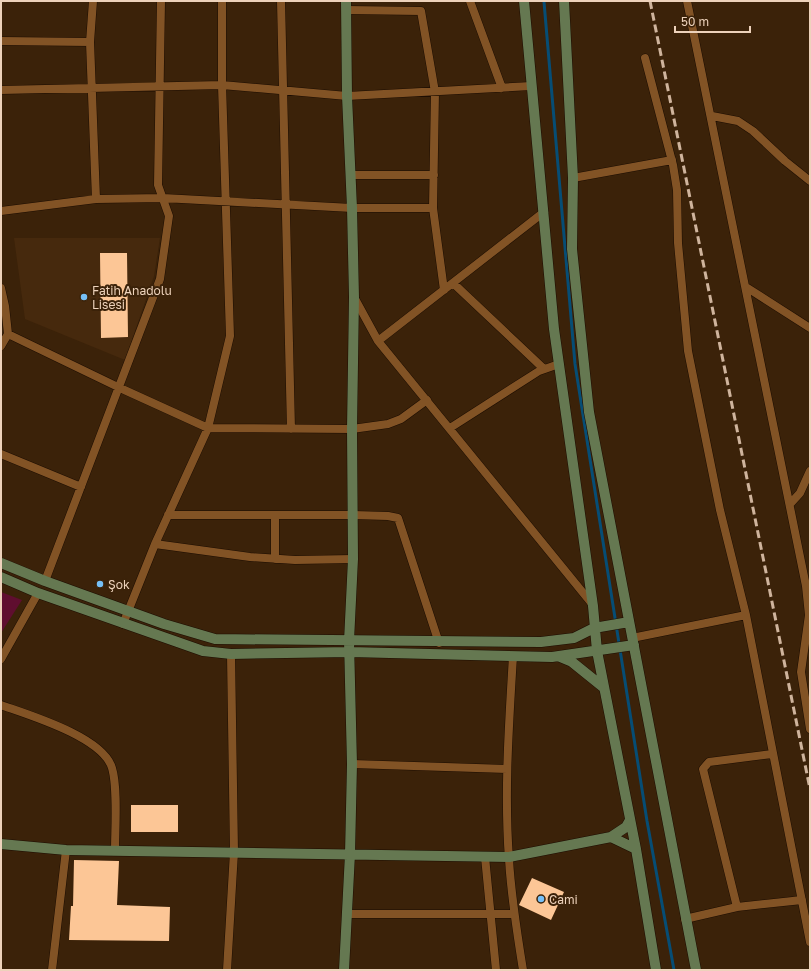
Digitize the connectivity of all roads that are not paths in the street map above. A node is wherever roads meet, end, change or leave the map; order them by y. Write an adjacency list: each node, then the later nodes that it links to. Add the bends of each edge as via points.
1 (93, 1): 11 (street)
2 (161, 1): 15 (street)
3 (222, 1): 13 (street)
4 (281, 1): 19 (street)
5 (470, 1): 17 (street)
6 (524, 1): 14 (street)
7 (564, 1): 26 (street)
8 (687, 1): 22 (street)
9 (346, 5): 20 (street, via 421,11); 21 (street)
10 (1, 41): 11 (street)
11 (90, 42): 16 (street)
12 (644, 58): 23 (street)
13 (222, 85): 15 (street); 19 (street); 30 (street)
14 (531, 86): 17 (street); 35 (street)
15 (158, 87): 16 (street); 28 (street, via 158,185)
16 (92, 88): 18 (street); 29 (street)
17 (502, 88): 20 (street)
18 (1, 90)
19 (283, 90): 21 (street); 31 (street)
20 (435, 92): 21 (street); 25 (street)
21 (347, 96): 24 (street)
22 (712, 116): 27 (street, via 743,124); 37 (street)
23 (672, 160): 26 (street); 69 (street, via 677,190 678,243 688,351 720,510)
24 (350, 175): 25 (street); 32 (street)
25 (434, 175): 33 (street)
26 (573, 178): 70 (street, via 572,249 589,412)
27 (810, 181)
28 (163, 198): 29 (street); 30 (street); 47 (street, via 169,216 160,279)
29 (96, 199): 34 (street)
30 (226, 201): 31 (street); 49 (street, via 230,336)
31 (286, 204): 32 (street); 51 (street)
32 (352, 208): 33 (street); 40 (street)
33 (433, 208): 39 (street)
34 (1, 211)
35 (544, 212): 36 (street); 45 (street)
36 (453, 283): 39 (street); 46 (street)
37 (746, 287): 41 (street); 56 (street)
38 (1, 288): 42 (street)
39 (444, 290): 43 (street)
40 (354, 297): 43 (street); 52 (street)
41 (810, 328)
42 (8, 334): 44 (street); 47 (street)
43 (378, 342): 48 (street)
44 (1, 346)
45 (559, 364): 46 (street); 67 (street)
46 (544, 369): 50 (street)
47 (120, 388): 49 (street); 55 (street)
48 (427, 400): 50 (street); 52 (street, via 401,419 388,424)
49 (208, 428): 51 (street); 57 (street)
50 (450, 428): 67 (street)
51 (291, 429): 52 (street)
52 (352, 429): 59 (street)
53 (1, 454): 55 (street)
54 (810, 471): 56 (street, via 800,493)
55 (81, 487): 65 (street)
56 (790, 504): 84 (street, via 809,615 801,672)
57 (168, 515): 58 (street); 60 (street)
58 (275, 515): 59 (street); 62 (street)
59 (353, 515): 61 (street); 74 (street, via 398,518)
60 (155, 544): 62 (street); 68 (street)
61 (353, 558): 62 (street); 73 (street)
62 (275, 559)
63 (1, 563): 65 (street)
64 (1, 577): 66 (street)
65 (44, 581): 68 (street)
66 (38, 593): 71 (street); 81 (street)
67 (593, 606): 72 (street)
68 (130, 610): 71 (street); 73 (street, via 191,633 215,639)
69 (746, 615): 75 (street); 85 (street)
70 (625, 623): 72 (street); 75 (street)
71 (123, 624): 78 (street, via 203,652)
72 (598, 628): 74 (street, via 574,638 542,642); 76 (street)
73 (349, 641): 74 (street); 77 (street)
74 (439, 642)
75 (631, 643): 76 (street); 103 (street)
76 (601, 651): 80 (street); 82 (street)
77 (350, 652): 78 (street); 79 (street); 86 (street)
78 (231, 654): 94 (street)
79 (513, 656): 80 (street); 87 (street)
80 (558, 656): 82 (street, via 572,662)
81 (1, 659)
82 (603, 687): 88 (street)
83 (1, 705): 93 (street, via 63,728 92,744 108,759 114,777)
84 (810, 729)
85 (772, 754): 98 (street); 99 (street, via 709,762 704,769)
86 (352, 764): 87 (street); 95 (street)
87 (507, 769): 97 (street)
88 (630, 820): 89 (street, via 626,827); 91 (street)
89 (611, 837): 91 (street); 97 (street)
90 (1, 844): 92 (street)
91 (636, 849): 110 (street)
92 (66, 850): 93 (street); 105 (street)
93 (115, 850): 94 (street)
94 (234, 852): 95 (street); 106 (street)
95 (350, 854): 96 (street); 100 (street)
96 (485, 856): 97 (street); 101 (street)
97 (509, 857): 102 (street)
98 (802, 900): 99 (street); 104 (street)
99 (738, 907): 103 (street)
100 (347, 914): 101 (street); 107 (street)
101 (491, 914): 102 (street); 108 (street)
102 (514, 914): 109 (street)
103 (685, 919): 111 (street)
104 (810, 942)
105 (52, 970)
106 (227, 970)
107 (344, 970)
108 (496, 970)
109 (524, 970)
110 (656, 970)
111 (696, 970)

